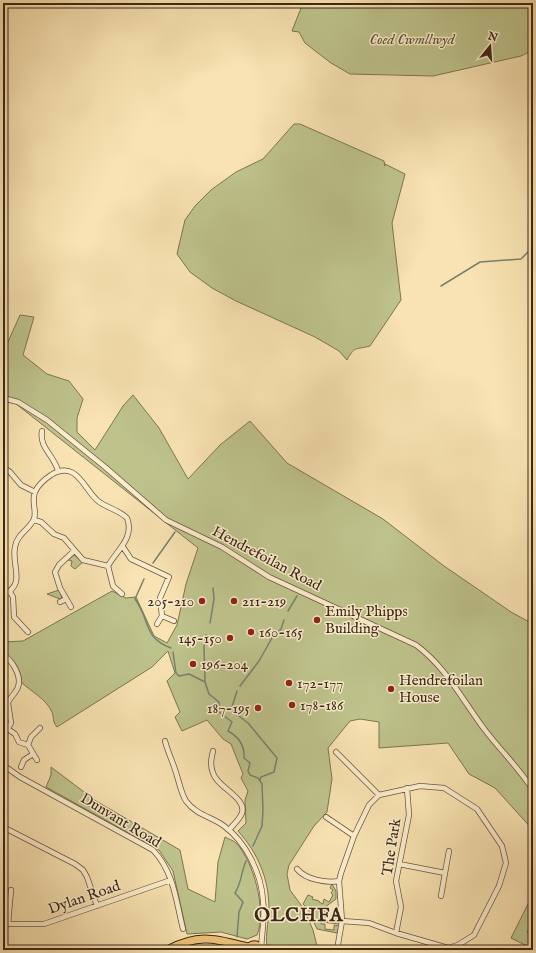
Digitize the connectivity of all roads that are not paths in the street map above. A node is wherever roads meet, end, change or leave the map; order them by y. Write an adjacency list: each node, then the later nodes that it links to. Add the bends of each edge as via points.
1 (3, 398): 35 (street, Hendrefoilan Road, via 18,402 47,420 105,466 166,520 222,548 269,577 416,645 426,652)
2 (42, 431): 4 (street)
3 (34, 437): 4 (street)
4 (40, 438): 6 (street, via 42,445 56,462)
5 (3, 467): 7 (street, via 20,485)
6 (58, 471): 7 (street, via 41,483); 9 (street, via 67,471 78,476 97,500 127,518 129,527)
7 (35, 492): 8 (street)
8 (34, 520): 10 (street, via 64,538); 12 (street, via 16,543 14,555 17,581)
9 (123, 548): 11 (street); 18 (street, via 131,559 169,577 160,598)
10 (74, 551): 11 (street, via 83,560); 15 (street, via 58,564 54,572)
11 (108, 566): 13 (street, via 112,582)
12 (10, 592): 14 (street); 21 (street, via 13,597 14,617)
13 (119, 594)
14 (3, 595)
15 (66, 599): 16 (street); 17 (street)
16 (60, 602)
17 (71, 607)
18 (162, 616): 19 (street); 20 (street)
19 (174, 621)
20 (157, 624)
21 (28, 632)
22 (3, 655): 24 (street, via 9,659 19,681 17,690 8,703)
23 (40, 728): 27 (street)
24 (8, 729): 25 (street); 27 (street, via 15,734 19,742)
25 (3, 736)
26 (165, 741): 39 (street, via 186,801 202,815)
27 (28, 744): 30 (street)
28 (213, 751): 39 (street, via 211,763 216,779 240,800 242,805 242,814)
29 (336, 752): 36 (street)
30 (33, 754): 31 (street); 33 (street, via 24,760)
31 (37, 760)
32 (3, 766): 45 (street, Dunvant Road, via 153,850 163,860)
33 (21, 767)
34 (408, 788): 36 (street); 42 (street, The Park, via 409,816); 58 (street, via 432,786 444,788 457,795 477,809 502,846 506,863 499,886 474,935)
35 (533, 790)
36 (379, 795): 40 (street, via 364,814)
37 (326, 817): 40 (street)
38 (3, 827): 49 (street, via 83,870)
39 (229, 830): 54 (street, via 245,849 260,882 264,919)
40 (354, 836): 46 (street)
41 (449, 851): 44 (street)
42 (399, 864): 44 (street); 53 (street, The Park, via 396,882 401,907)
43 (297, 869): 46 (street, via 317,879)
44 (445, 872): 48 (street)
45 (171, 880): 49 (street, Dylan Road); 52 (street, Dunvant Road)
46 (339, 881): 50 (street)
47 (11, 890): 51 (street)
48 (441, 896)
49 (97, 906): 51 (street, Dylan Road, via 44,924)
50 (342, 921): 53 (street, via 369,923); 62 (street)
51 (6, 924)
52 (183, 929)
53 (396, 933): 58 (street)
54 (262, 937): 56 (street); 57 (street)
55 (229, 942): 56 (main road); 59 (main road, via 198,939); 60 (street); 61 (main road)
56 (250, 947): 57 (main road)
57 (262, 949)
58 (448, 949)
59 (167, 950)
60 (223, 950)
61 (241, 950)
62 (338, 950)

